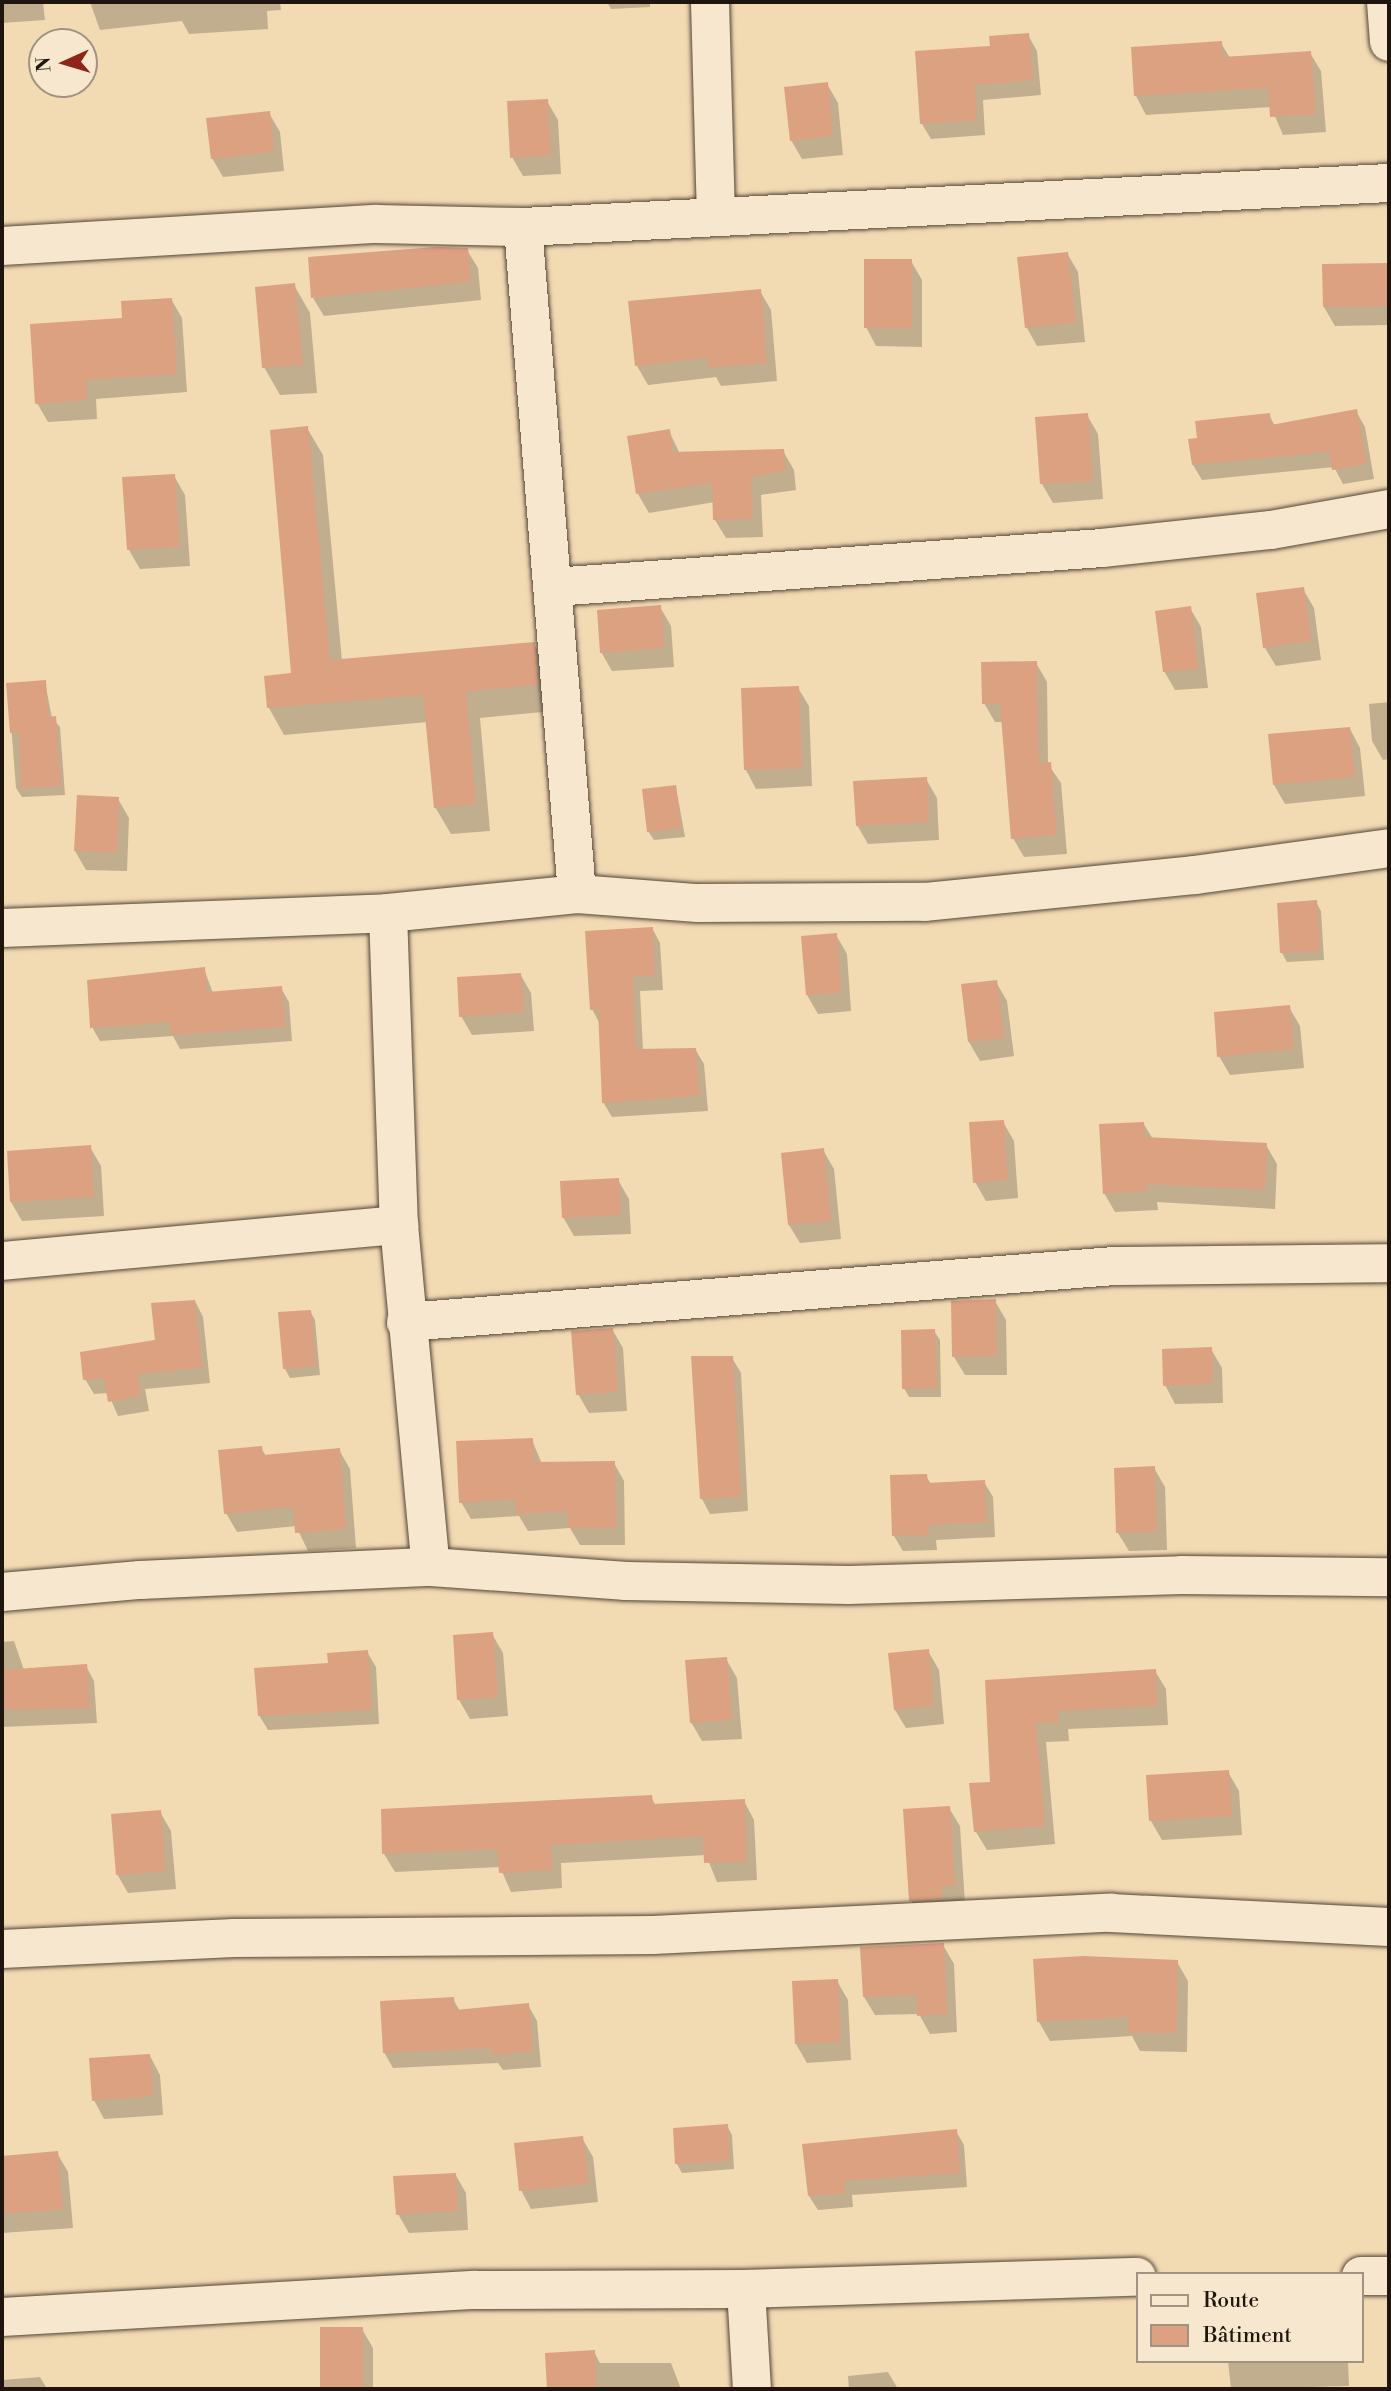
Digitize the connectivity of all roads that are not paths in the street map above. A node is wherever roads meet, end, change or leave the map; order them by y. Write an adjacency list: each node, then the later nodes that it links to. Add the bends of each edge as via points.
1 (710, 2): 5 (street)
2 (1386, 2): 3 (street)
3 (1389, 42)
4 (1389, 183): 5 (street)
5 (716, 215): 6 (street)
6 (523, 227): 7 (street, via 376,224); 9 (street)
7 (2, 246)
8 (1389, 509): 9 (street, via 1270,530 1102,548)
9 (553, 587): 11 (street)
10 (1389, 848): 11 (street, via 1195,875 925,902 698,903)
11 (577, 894): 12 (street)
12 (388, 913): 13 (street); 14 (street)
13 (2, 928)
14 (399, 1225): 15 (street); 17 (street)
15 (2, 1261)
16 (1389, 1263): 17 (street, via 1115,1266)
17 (406, 1322): 18 (street)
18 (431, 1567): 19 (street, via 626,1581 849,1585 1182,1575); 20 (street, via 140,1580)
19 (1389, 1577)
20 (2, 1592)
21 (1389, 1927): 22 (street, via 1111,1913 653,1935 234,1938)
22 (2, 1949)
23 (1363, 2276): 24 (street)
24 (1389, 2276)
25 (1136, 2277): 26 (street)
26 (746, 2289): 27 (street, via 475,2290); 28 (street)
27 (2, 2317)
28 (752, 2389)

